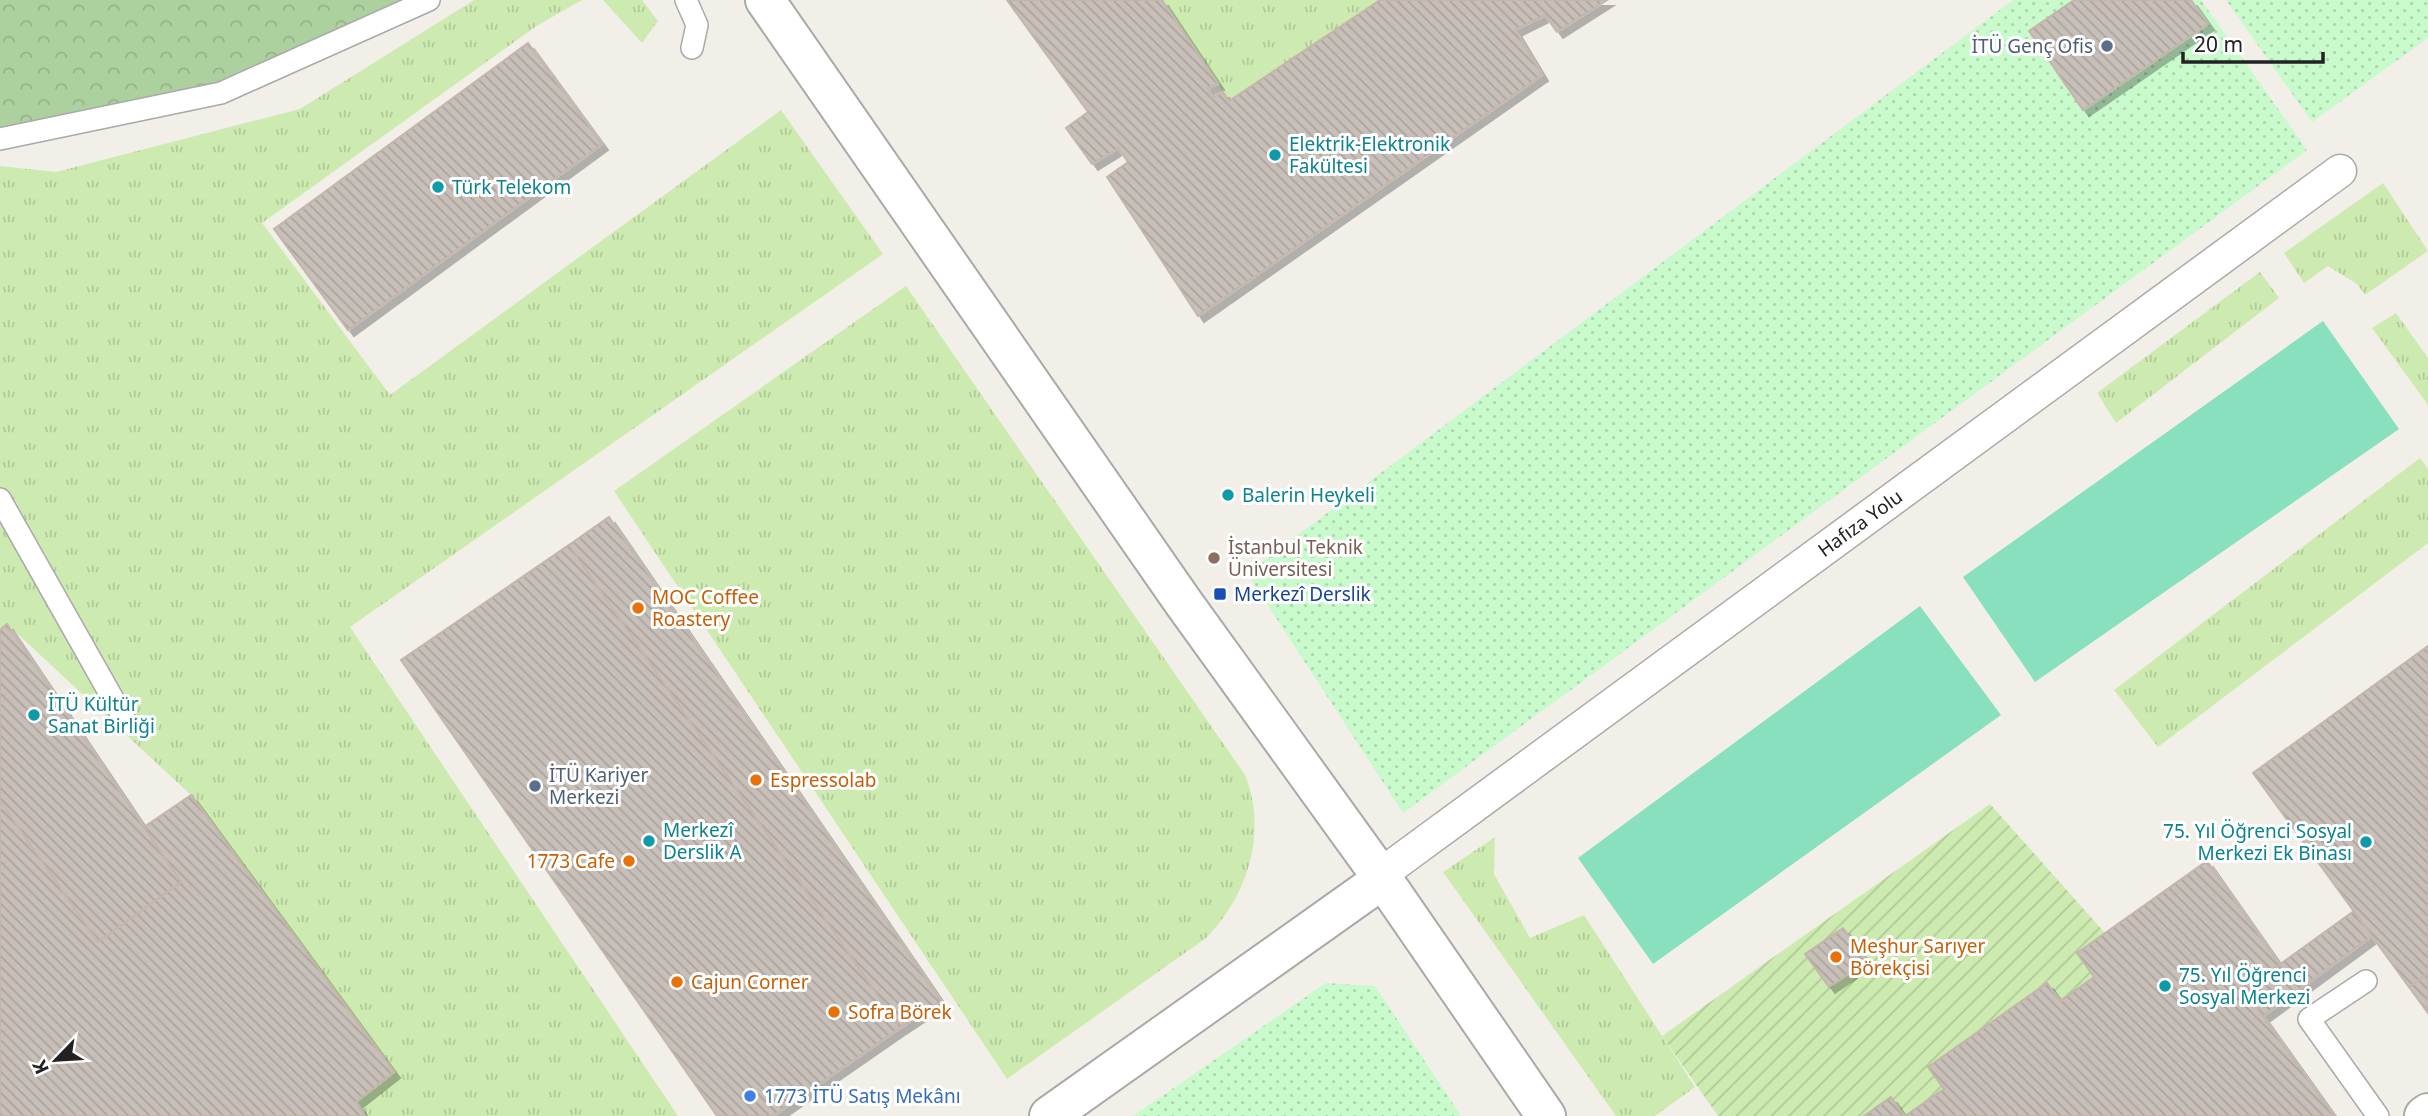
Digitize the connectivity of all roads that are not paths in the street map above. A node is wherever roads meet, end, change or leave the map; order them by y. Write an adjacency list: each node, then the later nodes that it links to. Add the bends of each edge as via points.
1 (429, 0): 5 (lane, via 221,93)
2 (686, 0): 4 (lane, via 697,25)
3 (765, 0): 9 (street, via 1183,602)
4 (692, 48)
5 (0, 139)
6 (2340, 171): 9 (street, Hafıza Yolu)
7 (0, 499): 8 (lane)
8 (126, 722)
9 (1381, 877): 11 (street); 12 (street)
10 (2366, 981): 13 (lane, via 2309,1018)
11 (1049, 1116)
12 (1546, 1116)
13 (2378, 1116)

